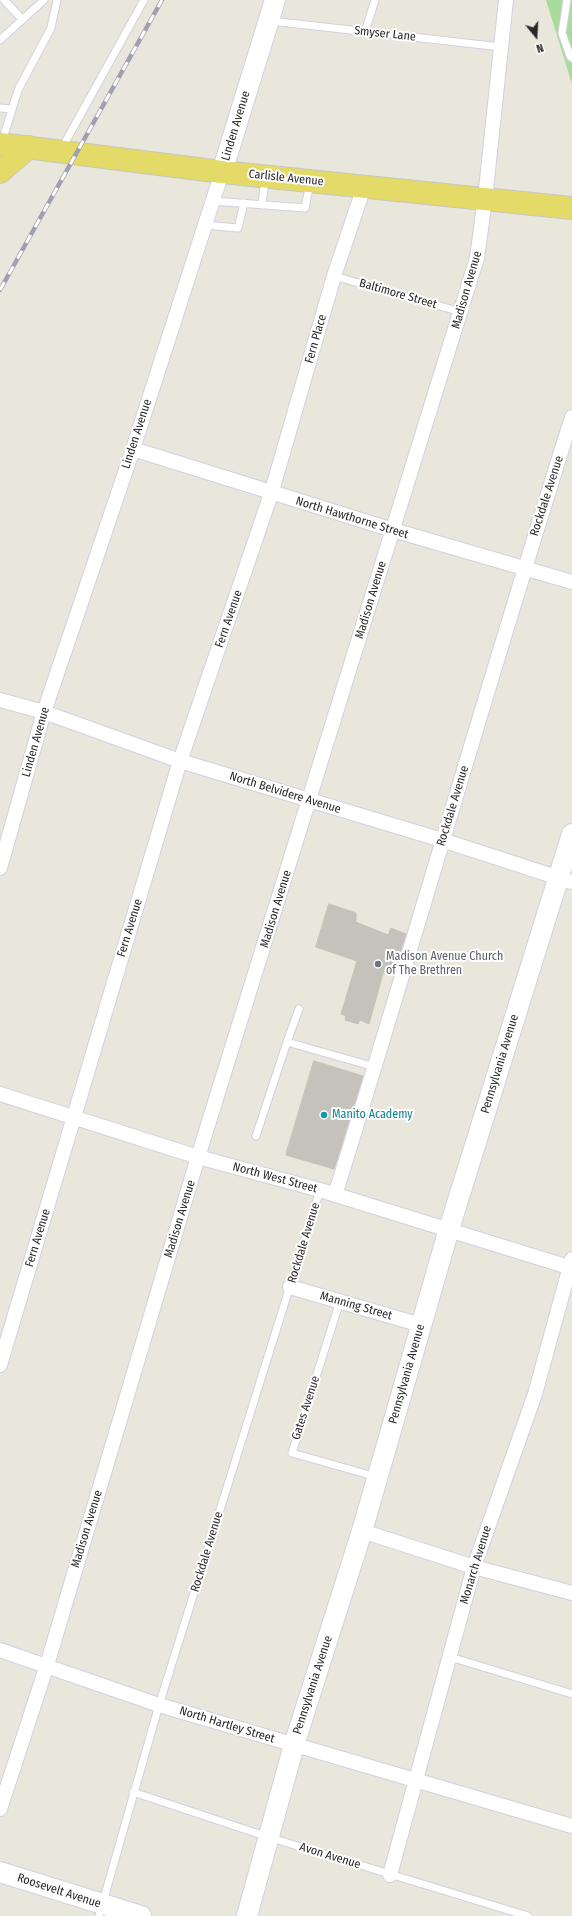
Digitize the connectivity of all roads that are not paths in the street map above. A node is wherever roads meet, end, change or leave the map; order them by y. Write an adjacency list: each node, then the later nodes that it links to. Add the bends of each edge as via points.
1 (4, 0): 9 (lane)
2 (44, 0): 9 (lane)
3 (57, 0): 16 (lane, via 51,28 18,90)
4 (144, 0): 19 (lane)
5 (275, 0): 10 (street, Linden Avenue)
6 (375, 0): 11 (lane)
7 (506, 0): 13 (street, Madison Avenue)
8 (567, 0): 14 (lane, via 562,33)
9 (22, 19): 12 (lane)
10 (268, 21): 11 (lane, Smyser Lane); 21 (street, Linden Avenue)
11 (365, 32): 13 (lane, Smyser Lane)
12 (0, 40)
13 (501, 47): 25 (street, Madison Avenue)
14 (572, 58)
15 (0, 108): 16 (lane)
16 (11, 109): 17 (lane)
17 (1, 144): 18 (main road, Carlisle Avenue)
18 (29, 147): 19 (main road, Carlisle Avenue); 20 (main road)
19 (61, 150): 21 (main road, Carlisle Avenue)
20 (0, 172)
21 (222, 172): 22 (main road, Carlisle Avenue); 26 (street, Linden Avenue)
22 (266, 176): 23 (main road, Carlisle Avenue); 28 (lane)
23 (310, 181): 24 (main road, Carlisle Avenue); 28 (lane, via 305,208)
24 (364, 186): 25 (main road, Carlisle Avenue); 31 (street, Fern Place)
25 (485, 199): 29 (main road, Carlisle Avenue); 32 (street, Madison Avenue, via 477,258)
26 (213, 201): 27 (lane); 30 (street, Linden Avenue)
27 (244, 204): 28 (lane); 30 (lane, via 238,228)
28 (262, 205)
29 (572, 208)
30 (205, 225): 34 (street, Linden Avenue)
31 (334, 276): 32 (lane, Baltimore Street); 35 (street, Fern Place)
32 (461, 312): 36 (street, Madison Avenue)
33 (572, 417): 37 (street, Rockdale Avenue)
34 (133, 449): 35 (street, North Hawthorne Street); 40 (street, Linden Avenue)
35 (272, 494): 36 (street, North Hawthorne Street); 41 (street, Fern Avenue)
36 (392, 530): 37 (street, North Hawthorne Street); 42 (street, Madison Avenue)
37 (524, 567): 38 (street, North Hawthorne Street); 44 (street, Rockdale Avenue)
38 (572, 582)
39 (0, 700): 40 (street, North Belvidere Avenue)
40 (44, 712): 41 (street, North Belvidere Avenue); 45 (street, Linden Avenue)
41 (180, 761): 42 (street, North Belvidere Avenue); 51 (street, Fern Avenue)
42 (310, 801): 44 (street, North Belvidere Avenue); 53 (street, Madison Avenue)
43 (572, 834): 46 (street, Pennsylvania Avenue)
44 (442, 840): 46 (street, North Belvidere Avenue); 49 (street, Rockdale Avenue)
45 (0, 868)
46 (565, 880): 56 (street, Pennsylvania Avenue)
47 (299, 1009): 48 (lane)
48 (288, 1042): 49 (lane); 52 (lane)
49 (375, 1067): 55 (street, Rockdale Avenue)
50 (0, 1094): 51 (street, North West Street)
51 (74, 1118): 53 (street, North West Street); 61 (street, Fern Avenue)
52 (256, 1136)
53 (198, 1157): 54 (street, North West Street); 68 (street, Madison Avenue)
54 (320, 1190): 55 (street, North West Street); 58 (lane, Rockdale Avenue)
55 (335, 1195): 56 (street, North West Street)
56 (449, 1229): 57 (street, North West Street); 60 (street, Pennsylvania Avenue)
57 (571, 1265): 64 (street, Monarch Avenue, via 535,1394)
58 (290, 1287): 59 (street, Manning Street); 70 (lane, Rockdale Avenue)
59 (340, 1302): 60 (street, Manning Street); 62 (lane, Gates Avenue, via 292,1453)
60 (421, 1325): 62 (street, Pennsylvania Avenue)
61 (0, 1365)
62 (377, 1478): 63 (street, Pennsylvania Avenue)
63 (362, 1531): 64 (street); 71 (street, Pennsylvania Avenue)
64 (474, 1567): 65 (street); 67 (street, Monarch Avenue)
65 (572, 1593)
66 (0, 1650): 68 (street, North Hartley Street)
67 (450, 1657): 69 (lane); 72 (street, Monarch Avenue)
68 (47, 1665): 70 (street, North Hartley Street); 74 (street, Madison Avenue)
69 (572, 1694)
70 (159, 1705): 71 (street, North Hartley Street); 73 (lane, Rockdale Avenue)
71 (294, 1745): 72 (street, North Hartley Street); 76 (street, Pennsylvania Avenue)
72 (415, 1779): 75 (street, North Hartley Street); 78 (street, Monarch Avenue)
73 (133, 1792): 76 (lane, Avon Avenue); 79 (lane, Rockdale Avenue)
74 (0, 1809)
75 (572, 1826)
76 (268, 1837): 78 (lane, Avon Avenue); 81 (street, Pennsylvania Avenue)
77 (0, 1872): 79 (street, Roosevelt Avenue)
78 (390, 1874): 82 (lane, Avon Avenue)
79 (100, 1910): 80 (street, Roosevelt Avenue)
80 (141, 1916)
81 (247, 1916)
82 (528, 1916)

